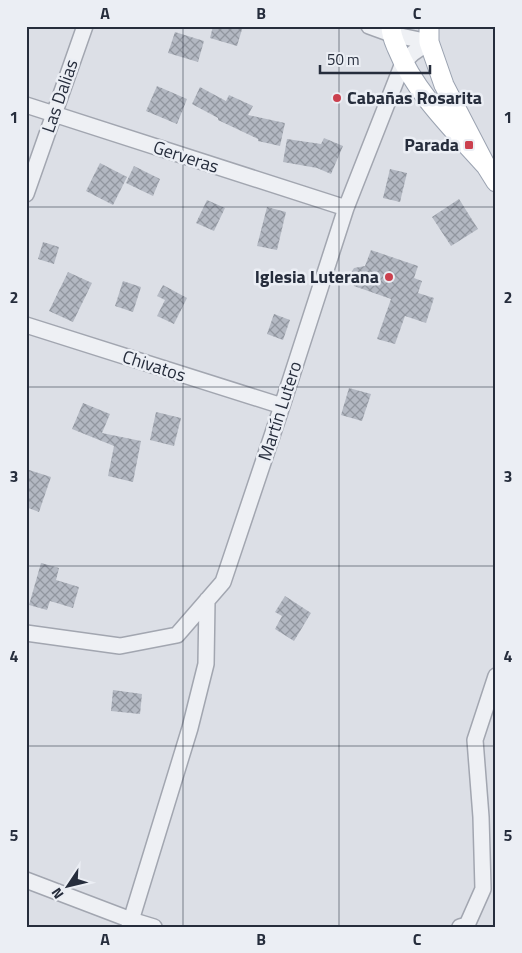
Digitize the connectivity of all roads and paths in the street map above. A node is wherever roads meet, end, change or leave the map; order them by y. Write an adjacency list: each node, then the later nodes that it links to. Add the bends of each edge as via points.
1 (85, 26): 7 (street, Las Dalias)
2 (369, 26): 3 (street)
3 (391, 30): 4 (street); 5 (main road)
4 (429, 34): 5 (street, Martín Lutero); 8 (main road, via 444,85)
5 (403, 63): 8 (main road, via 424,95); 11 (street, Martín Lutero)
6 (26, 105): 7 (street, Gerveras)
7 (54, 114): 10 (street, Las Dalias); 11 (street, Gerveras)
8 (486, 166): 9 (main road)
9 (496, 182)
10 (26, 194)
11 (346, 208): 13 (street, Martín Lutero)
12 (26, 325): 13 (street, Chivatos)
13 (282, 406): 14 (street, Martín Lutero, via 223,582)
14 (207, 600): 15 (street, Martín Lutero, via 177,634 120,646); 18 (street, via 206,664 202,682)
15 (26, 633)
16 (496, 676): 19 (street, via 475,740 483,889)
17 (26, 880): 18 (street)
18 (130, 923): 20 (street)
19 (465, 926)
20 (154, 927)

